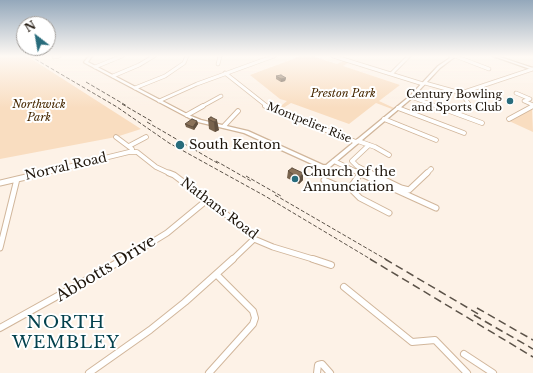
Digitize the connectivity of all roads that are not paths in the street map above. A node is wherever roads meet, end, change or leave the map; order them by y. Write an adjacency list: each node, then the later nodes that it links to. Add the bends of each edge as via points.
1 (108, 73): 9 (street)
2 (119, 73): 9 (street)
3 (169, 73): 11 (street)
4 (224, 73): 16 (street)
5 (225, 73): 30 (street, Montpelier Rise, via 265,106)
6 (433, 73): 10 (street)
7 (520, 73): 13 (street)
8 (391, 74): 10 (street)
9 (113, 76): 11 (street)
10 (424, 84): 13 (street); 15 (street)
11 (135, 88): 16 (street)
12 (516, 93): 18 (street, via 530,99 524,101)
13 (461, 94): 17 (street)
14 (221, 96): 21 (street)
15 (411, 97): 19 (street); 24 (street)
16 (159, 101): 21 (street)
17 (469, 104)
18 (533, 106): 23 (street)
19 (398, 108): 22 (street); 26 (street)
20 (238, 111): 25 (street)
21 (187, 115): 25 (street, via 200,121)
22 (384, 119): 29 (street); 30 (street)
23 (509, 119)
24 (482, 122)
25 (224, 126): 35 (street, via 246,132 322,167)
26 (464, 133)
27 (116, 137): 32 (street)
28 (146, 137): 32 (street)
29 (436, 140)
30 (357, 142): 31 (street, Montpelier Rise); 35 (street)
31 (368, 145): 34 (street, Montpelier Rise); 36 (street, via 352,161 401,188 409,190)
32 (129, 146): 33 (street)
33 (132, 152): 38 (street, Norval Road); 42 (street, Nathans Road, via 137,152 156,167 174,175)
34 (389, 155)
35 (334, 161): 37 (street)
36 (431, 169)
37 (360, 174): 41 (street); 43 (street)
38 (17, 179): 40 (street, Norval Road); 46 (street)
39 (324, 180): 41 (street)
40 (0, 183)
41 (350, 188): 44 (street, via 356,195)
42 (207, 200): 45 (street, Nathans Road, via 252,234); 50 (street, Abbotts Drive, via 167,232 117,264)
43 (436, 208)
44 (389, 213)
45 (254, 239): 47 (street, Nathans Road); 48 (street)
46 (0, 248)
47 (331, 265)
48 (217, 275): 52 (street, via 150,330); 53 (street, via 253,311 255,318 253,324)
49 (344, 287): 56 (street, via 412,342 435,340)
50 (0, 328)
51 (464, 354): 57 (street)
52 (90, 373)
53 (209, 373)
54 (317, 373): 55 (street, via 318,365 322,364)
55 (330, 373)
56 (467, 373)
57 (493, 373)

